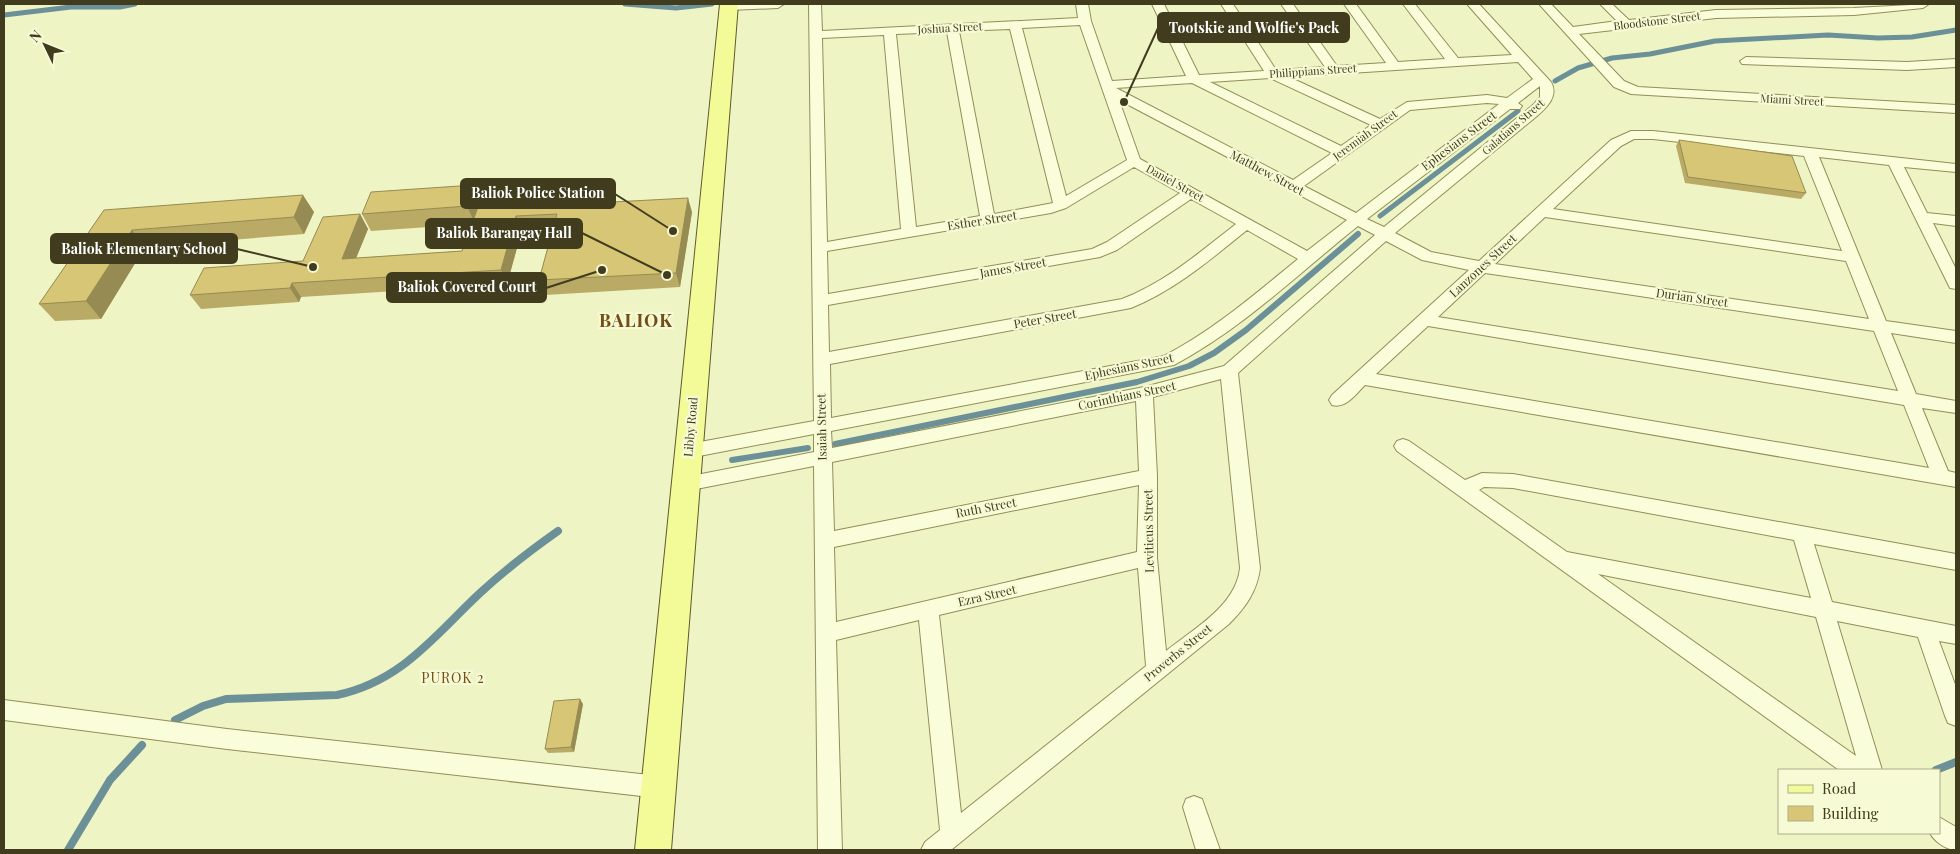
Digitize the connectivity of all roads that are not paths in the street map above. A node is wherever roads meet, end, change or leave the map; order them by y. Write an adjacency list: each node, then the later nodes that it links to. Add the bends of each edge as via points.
1 (778, 4): 17 (street)
2 (815, 4): 28 (street, Isaiah Street)
3 (1082, 4): 22 (street, Daniel Street)
4 (1158, 4): 36 (street)
5 (1227, 4): 35 (street)
6 (1287, 4): 34 (street)
7 (1350, 4): 33 (street)
8 (1409, 4): 31 (street)
9 (1473, 4): 29 (street, Galatians Street)
10 (1545, 4): 27 (street)
11 (1606, 4): 24 (street)
12 (1664, 4): 21 (street)
13 (1728, 4): 19 (street)
14 (1789, 4): 20 (street)
15 (1849, 4): 18 (street)
16 (1918, 4): 18 (street, Bloodstone Street)
17 (729, 5): 78 (main road, Libby Road)
18 (1860, 12): 20 (street, Bloodstone Street)
19 (1739, 13): 20 (street, Bloodstone Street); 21 (street, Bloodstone Street)
20 (1801, 14)
21 (1678, 17): 24 (street, Bloodstone Street)
22 (1085, 21): 23 (street, Joshua Street); 38 (street, Daniel Street)
23 (1015, 24): 25 (street, Joshua Street); 50 (street)
24 (1626, 24): 27 (street, Bloodstone Street)
25 (952, 28): 26 (street, Joshua Street); 53 (street)
26 (890, 31): 28 (street, Joshua Street); 57 (street)
27 (1571, 32): 40 (street, Miami Street, via 1619,84 1629,89)
28 (815, 35): 59 (street, Isaiah Street)
29 (1520, 58): 31 (street, Philippians Street); 37 (street, Galatians Street)
30 (1746, 60): 32 (street, via 1898,66)
31 (1454, 62): 33 (street, Philippians Street)
32 (1956, 62)
33 (1394, 66): 34 (street, Philippians Street)
34 (1333, 70): 35 (street, Philippians Street)
35 (1272, 74): 36 (street, Philippians Street); 42 (street)
36 (1194, 79): 38 (street, Philippians Street); 43 (street)
37 (1541, 79): 39 (street, Ephesians Street); 41 (street, Galatians Street, via 1548,93)
38 (1107, 87): 45 (street, Daniel Street); 48 (street, Matthew Street)
39 (1510, 103): 41 (street, Jeremiah Street); 42 (street, Jeremiah Street, via 1487,99 1414,104 1400,109); 54 (street, Ephesians Street)
40 (1956, 109)
41 (1532, 113): 58 (street, Galatians Street)
42 (1380, 124): 43 (street, Jeremiah Street)
43 (1342, 152): 48 (street, Jeremiah Street)
44 (1810, 153): 46 (street); 51 (street, Lanzones Street, via 1631,135 1616,143); 61 (street)
45 (1134, 160): 49 (street, Daniel Street); 50 (street, Esther Street)
46 (1894, 161): 47 (street); 52 (street)
47 (1956, 168)
48 (1293, 187): 54 (street, Matthew Street)
49 (1190, 192): 56 (street, Daniel Street); 65 (street, James Street, via 1112,246 1096,253)
50 (1061, 205): 53 (street, Esther Street)
51 (1542, 212): 61 (street); 63 (street, Lanzones Street)
52 (1922, 217): 55 (street); 64 (street)
53 (988, 220): 57 (street, Esther Street)
54 (1356, 220): 58 (street, Matthew Street); 62 (street, Ephesians Street)
55 (1956, 221)
56 (1246, 224): 62 (street, Daniel Street); 69 (street, Peter Street, via 1144,298)
57 (909, 233): 59 (street, Esther Street)
58 (1384, 235): 60 (street, Matthew Street); 70 (street, Corinthians Street)
59 (818, 248): 65 (street, Isaiah Street)
60 (1427, 256): 63 (street, Durian Street)
61 (1852, 257): 67 (street)
62 (1308, 258): 76 (street, Ephesians Street, via 1219,331 1195,348 1168,360)
63 (1481, 267): 66 (street, Lanzones Street); 67 (street, Durian Street)
64 (1954, 276)
65 (819, 301): 69 (street, Isaiah Street)
66 (1424, 320): 71 (street, Lanzones Street); 74 (street)
67 (1880, 325): 68 (street, Durian Street); 74 (street)
68 (1956, 337)
69 (820, 360): 76 (street, Isaiah Street)
70 (1229, 371): 72 (street, Corinthians Street); 94 (street, Proverbs Street, via 1250,583 1235,605)
71 (1361, 378): 73 (street, Lanzones Street); 81 (street)
72 (1144, 393): 79 (street, Corinthians Street); 80 (street, Leviticus Street)
73 (1338, 400)
74 (1910, 400): 75 (street); 81 (street)
75 (1956, 407)
76 (822, 427): 78 (street, Ephesians Street); 79 (street, Isaiah Street)
77 (1403, 446): 83 (street)
78 (689, 451): 82 (main road, Libby Road)
79 (822, 458): 82 (street); 85 (street, Isaiah Street)
80 (1148, 476): 85 (street, Ruth Street); 86 (street, Leviticus Street)
81 (1949, 479)
82 (686, 484): 99 (main road, Libby Road)
83 (1464, 489): 84 (street, via 1482,480 1514,481); 87 (street)
84 (1802, 534): 88 (street); 90 (street)
85 (824, 540): 92 (street, Isaiah Street)
86 (1147, 558): 89 (street, Ezra Street); 94 (street, Leviticus Street)
87 (1561, 559): 90 (street); 97 (street)
88 (1956, 562)
89 (928, 610): 92 (street, Ezra Street); 102 (street)
90 (1824, 610): 91 (street); 98 (street)
91 (1925, 629): 93 (street); 96 (street)
92 (826, 633): 105 (street, Isaiah Street)
93 (1956, 635)
94 (1158, 669): 102 (street, Proverbs Street)
95 (4, 710): 99 (street, via 227,740)
96 (1956, 716)
97 (1856, 769)
98 (1871, 769)
99 (659, 787): 104 (main road, Libby Road)
100 (1194, 807): 107 (street)
101 (1940, 829): 103 (street)
102 (952, 835): 106 (street, Proverbs Street)
103 (1956, 841)
104 (653, 850)
105 (830, 850)
106 (933, 850)
107 (1208, 850)

